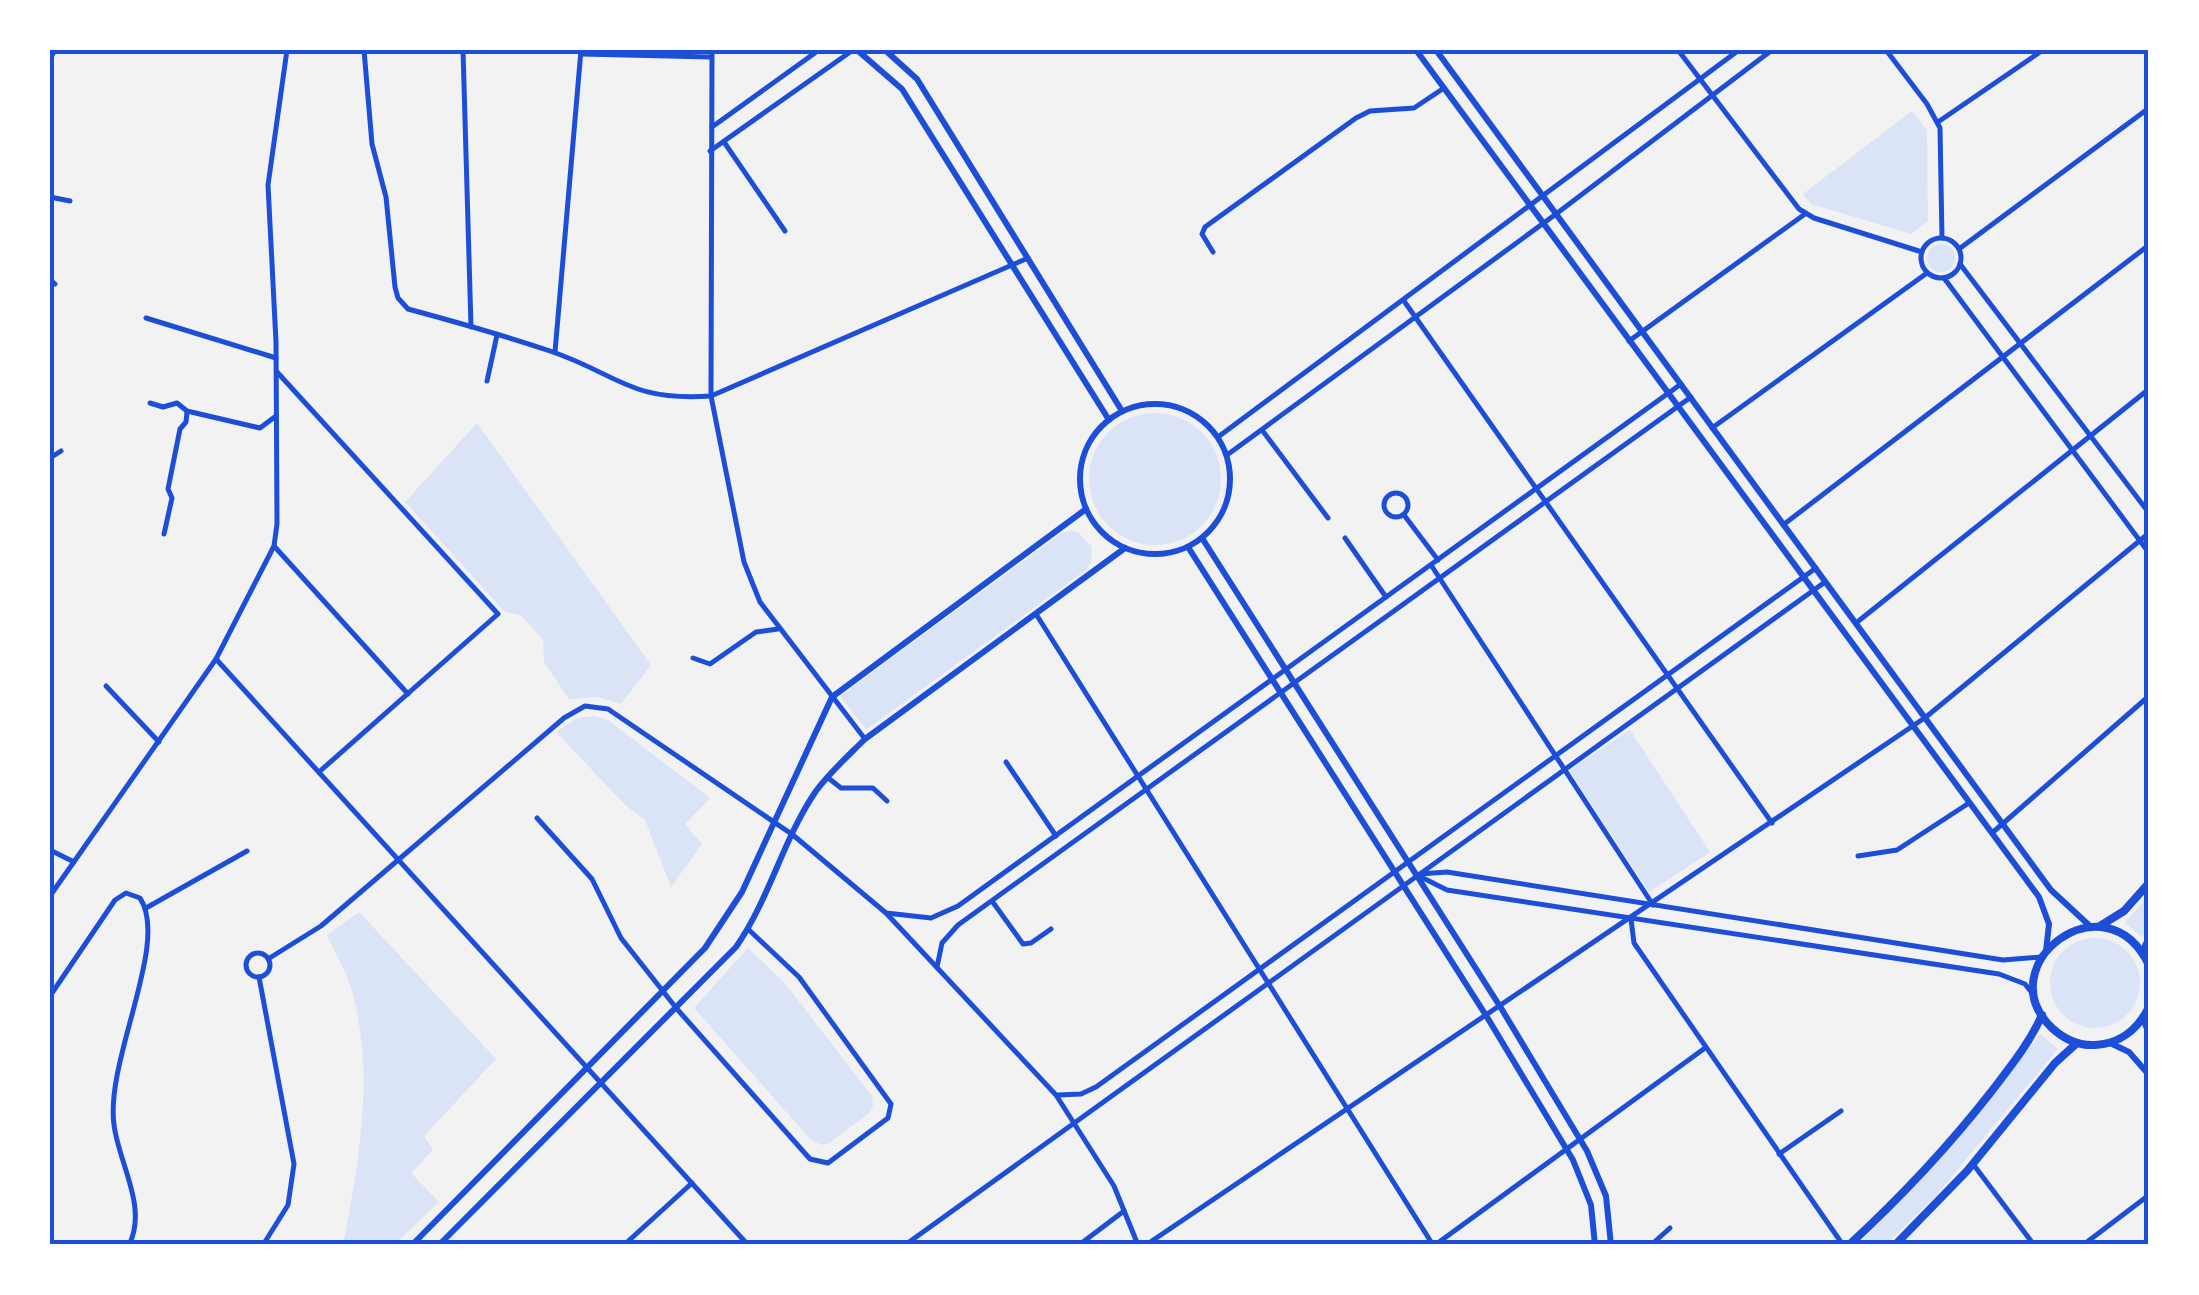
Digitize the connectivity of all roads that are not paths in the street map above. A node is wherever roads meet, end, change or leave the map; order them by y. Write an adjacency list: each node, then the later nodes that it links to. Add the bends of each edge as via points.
1 (56, 50): 18 (street)
2 (287, 50): 56 (street, via 268,186)
3 (364, 50): 49 (street, via 372,144 402,304)
4 (464, 50): 49 (street)
5 (819, 50): 25 (street)
6 (855, 50): 26 (street); 43 (street, via 902,89)
7 (885, 50): 19 (street)
8 (903, 50): 19 (street)
9 (1436, 50): 29 (street)
10 (1678, 50): 20 (street)
11 (1740, 50): 20 (street)
12 (1772, 50): 22 (street)
13 (1886, 50): 24 (street)
14 (2043, 50): 24 (street)
15 (1419, 51): 21 (street)
16 (581, 52): 17 (street); 54 (street)
17 (712, 54): 25 (street)
18 (50, 59)
19 (903, 65): 41 (street)
20 (1700, 80): 22 (street); 29 (street)
21 (1444, 88): 31 (street); 39 (street, via 1414,108 1356,118 1205,227)
22 (1712, 95): 32 (street); 33 (street)
23 (2149, 108): 38 (street)
24 (1938, 122): 36 (street)
25 (710, 128): 27 (street)
26 (724, 142): 27 (street); 35 (street)
27 (710, 151): 62 (street)
28 (50, 197): 30 (street)
29 (1544, 197): 31 (street); 32 (street)
30 (70, 201)
31 (1531, 207): 34 (street); 46 (street)
32 (1556, 214): 34 (street); 50 (street)
33 (1805, 214): 40 (street); 50 (street)
34 (1543, 223): 47 (street); 52 (street)
35 (786, 230)
36 (1942, 238): 38 (street); 40 (street)
37 (2149, 245): 53 (street)
38 (1959, 249): 42 (street)
39 (1213, 252)
40 (1922, 252): 44 (street)
41 (1028, 258): 43 (street); 67 (street)
42 (1960, 264): 45 (street); 53 (street)
43 (1013, 267): 62 (street); 69 (street)
44 (1928, 272): 45 (street); 70 (street)
45 (1944, 278): 55 (street)
46 (1404, 300): 47 (street); 73 (street)
47 (1415, 317): 71 (street); 78 (street)
48 (146, 318): 56 (street)
49 (471, 327): 51 (street)
50 (1642, 331): 52 (street); 59 (street)
51 (498, 335): 54 (street); 58 (street)
52 (1629, 341): 61 (street)
53 (2020, 344): 55 (street); 72 (street)
54 (555, 352): 62 (street, via 636,391)
55 (2003, 357): 75 (street); 84 (street)
56 (276, 358): 57 (street)
57 (276, 371): 68 (street); 113 (street, via 498,614)
58 (486, 381)
59 (1681, 384): 61 (street); 63 (street)
60 (2149, 390): 72 (street)
61 (1668, 394): 65 (street); 78 (street)
62 (711, 396): 103 (street, via 744,562)
63 (1690, 397): 65 (street); 70 (street)
64 (150, 403): 66 (street, via 177,403)
65 (1678, 406): 79 (street); 96 (street)
66 (187, 411): 68 (street, via 260,428); 86 (street)
67 (1122, 412): 69 (street); 73 (street, via 1148,404 1175,406)
68 (276, 416): 90 (street)
69 (1109, 420): 80 (street, via 1090,441 1081,468)
70 (1712, 428): 84 (street)
71 (1262, 430): 76 (street); 83 (street)
72 (2090, 436): 75 (street); 81 (street)
73 (1218, 437): 76 (street)
74 (62, 450): 77 (street)
75 (2072, 450): 89 (street); 102 (street)
76 (1227, 456): 87 (street, via 1226,507)
77 (50, 458)
78 (1536, 489): 79 (street); 94 (street)
79 (1546, 502): 97 (street); 107 (street)
80 (1086, 510): 92 (street); 115 (street)
81 (2149, 513)
82 (1404, 515): 82 (street, via 1386,512 1388,494 1406,497); 94 (street)
83 (1328, 518)
84 (1783, 524): 95 (street)
85 (2149, 533): 89 (street)
86 (164, 534)
87 (1202, 538): 91 (street); 106 (street)
88 (1345, 538): 100 (street)
89 (2140, 541): 93 (street); 116 (street)
90 (274, 546): 105 (street); 113 (street)
91 (1188, 547): 92 (street, via 1150,554); 108 (street)
92 (1125, 548): 101 (street)
93 (2149, 554)
94 (1435, 562): 97 (street); 100 (street)
95 (1816, 568): 96 (street); 98 (street)
96 (1803, 577): 99 (street); 107 (street)
97 (1440, 578): 109 (street); 120 (street)
98 (1825, 582): 99 (street); 102 (street)
99 (1813, 590): 111 (street); 117 (street)
100 (1386, 597): 106 (street)
101 (1036, 614): 118 (street); 125 (street)
102 (1856, 622): 116 (street)
103 (779, 628): 104 (street, via 756,632 710,664); 115 (street)
104 (693, 658)
105 (216, 659): 119 (street); 123 (street)
106 (1286, 670): 108 (street); 109 (street)
107 (1668, 675): 111 (street); 120 (street)
108 (1271, 680): 112 (street); 125 (street)
109 (1294, 683): 112 (street); 141 (street)
110 (106, 686): 119 (street)
111 (1677, 688): 122 (street); 131 (street)
112 (1280, 693): 126 (street); 142 (street)
113 (408, 694): 123 (street)
114 (2149, 696): 132 (street)
115 (832, 697): 118 (street); 130 (street)
116 (1926, 717): 117 (street); 132 (street)
117 (1913, 726): 128 (street); 131 (street)
118 (865, 740): 124 (street)
119 (158, 742): 140 (street)
120 (1554, 756): 122 (street); 141 (street)
121 (1006, 762): 135 (street)
122 (1563, 770): 143 (street); 148 (street)
123 (319, 772): 139 (street)
124 (827, 776): 127 (street, via 842,788 873,788); 134 (street)
125 (1140, 776): 126 (street); 135 (street)
126 (1148, 790): 147 (street); 160 (street)
127 (886, 801)
128 (1969, 803): 133 (street); 138 (street, via 1898,850)
129 (538, 818): 164 (street, via 592,879 621,938)
130 (773, 822): 134 (street); 139 (street, via 621,716 585,706); 164 (street, via 730,914)
131 (1772, 823): 148 (street)
132 (2003, 824): 133 (street); 152 (street, via 2051,890)
133 (1992, 834): 157 (street, via 2046,911)
134 (793, 835): 150 (street); 154 (street)
135 (1056, 836): 150 (street, via 944,914)
136 (50, 850): 140 (street)
137 (247, 852): 149 (street)
138 (1858, 856)
139 (398, 860): 158 (street, via 321,926); 177 (street)
140 (74, 862): 146 (street)
141 (1408, 862): 142 (street); 143 (street)
142 (1393, 873): 145 (street); 160 (street)
143 (1417, 875): 145 (street); 148 (street, via 1447,872); 151 (street, via 1447,890); 168 (street)
144 (2149, 884): 152 (main road, via 2124,912)
145 (1401, 886): 163 (street); 171 (street)
146 (50, 896)
147 (992, 900): 153 (street, via 1023,944); 161 (street, via 948,933)
148 (1653, 904): 151 (street); 157 (street, via 2003,960)
149 (146, 908): 165 (street, via 132,893 116,900); 192 (street, via 146,961 112,1102 136,1213)
150 (886, 913): 161 (street)
151 (1631, 919): 166 (street, via 1998,974 2025,984); 168 (street); 176 (street, via 1634,943)
152 (2095, 927): 156 (main road, via 2124,935); 157 (main road, via 2071,931)
153 (1052, 929)
154 (748, 930): 167 (street); 167 (street, via 810,990 890,1101 888,1118 828,1163 810,1160)
155 (2149, 939): 156 (main road)
156 (2144, 953): 159 (main road)
157 (2044, 954): 166 (main road)
158 (268, 959): 162 (street); 162 (street, via 256,953 246,963)
159 (2149, 964)
160 (1261, 967): 163 (street); 180 (street, via 1096,1087)
161 (937, 968): 180 (street)
162 (260, 977): 193 (street, via 294,1164 288,1206)
163 (1271, 982): 181 (street); 183 (street)
164 (664, 989): 167 (street); 177 (street)
165 (50, 996)
166 (2036, 998): 170 (main road)
167 (678, 1008): 179 (street)
168 (1500, 1008): 171 (street); 184 (street)
169 (2149, 1008): 172 (main road)
170 (2042, 1015): 174 (main road); 206 (main road, via 2027,1045 1958,1134)
171 (1487, 1017): 181 (street); 185 (street)
172 (2142, 1019): 173 (street); 175 (main road)
173 (2149, 1034)
174 (2077, 1043): 175 (main road); 187 (main road)
175 (2110, 1043): 178 (street, via 2130,1052)
176 (1705, 1048): 184 (street); 186 (street)
177 (587, 1068): 179 (street); 194 (street)
178 (2149, 1075)
179 (601, 1083): 188 (street); 195 (street)
180 (1056, 1096): 183 (street)
181 (1348, 1110): 201 (street); 202 (street)
182 (1841, 1111): 186 (street)
183 (1076, 1122): 190 (street); 198 (street)
184 (1581, 1140): 185 (street); 204 (street, via 1606,1196)
185 (1566, 1150): 202 (street); 203 (street, via 1587,1188)
186 (1779, 1154): 206 (street)
187 (1973, 1164): 207 (main road); 208 (street)
188 (692, 1183): 196 (street); 197 (street)
189 (2149, 1195): 209 (street)
190 (1124, 1211): 199 (street); 200 (street)
191 (1670, 1228): 205 (street)
192 (129, 1245)
193 (263, 1245)
194 (412, 1245)
195 (439, 1245)
196 (624, 1245)
197 (748, 1245)
198 (904, 1245)
199 (1079, 1245)
200 (1138, 1245)
201 (1146, 1245)
202 (1434, 1245)
203 (1595, 1245)
204 (1611, 1245)
205 (1651, 1245)
206 (1846, 1245)
207 (1895, 1245)
208 (2034, 1245)
209 (2083, 1245)

